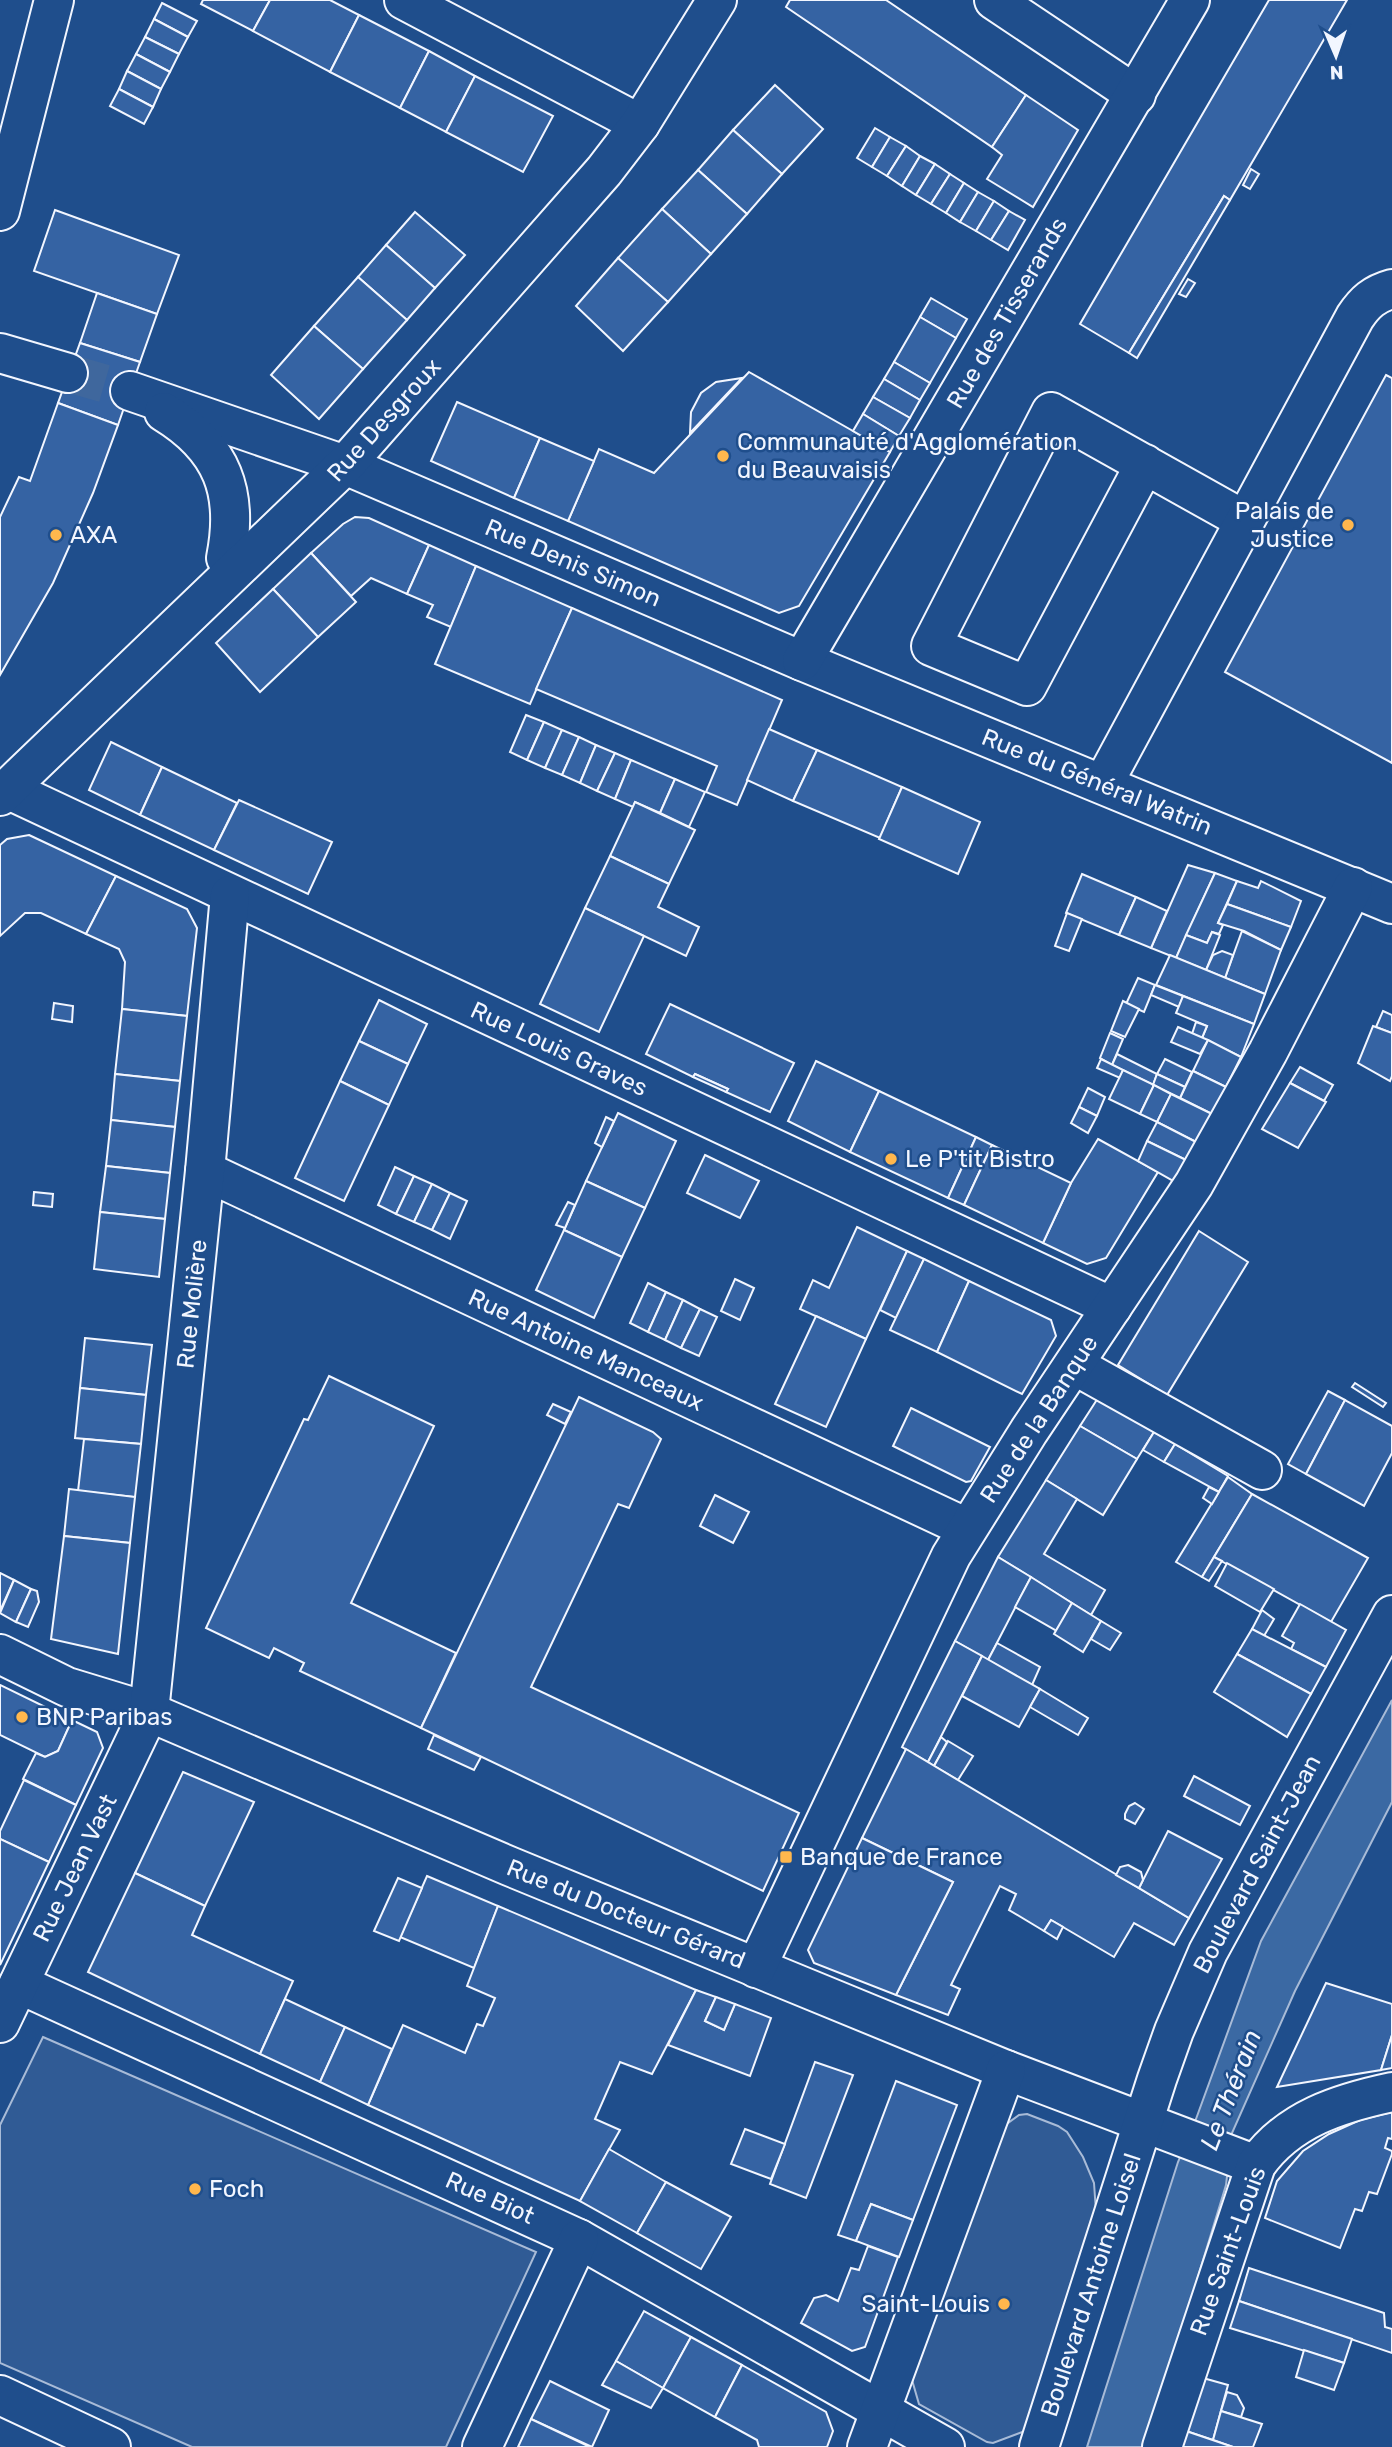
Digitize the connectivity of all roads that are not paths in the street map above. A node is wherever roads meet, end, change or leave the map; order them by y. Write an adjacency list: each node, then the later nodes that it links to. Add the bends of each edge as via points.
1 (54, 0): 8 (street)
2 (404, 0): 7 (street)
3 (717, 0): 7 (street, Rue Desgroux)
4 (993, 0): 6 (street)
5 (1191, 0): 6 (street, Rue des Tisserands)
6 (1136, 95): 16 (street, Rue des Tisserands)
7 (640, 124): 13 (street, Rue Desgroux, via 604,171)
8 (0, 211)
9 (1392, 289): 14 (street, via 1371,298 1355,317)
10 (0, 353): 11 (street)
11 (68, 373)
12 (1145, 464): 12 (street, via 1051,412 931,646 1027,686); 14 (street)
13 (345, 465): 15 (street, via 303,490); 15 (street, Rue Denis Simon, via 130,391 177,420 212,455 229,498 232,522); 16 (street, Rue Denis Simon); 17 (street, Rue Desgroux)
14 (1244, 520): 18 (street)
15 (226, 558): 17 (street)
16 (802, 661): 18 (street, Rue du Général Watrin)
17 (2, 784): 20 (street, Rue Louis Graves)
18 (1103, 784): 19 (street, Rue du Général Watrin)
19 (1353, 887): 21 (street, Rue du Général Watrin); 23 (street, Rue de la Banque, via 1242,1100 1188,1194)
20 (230, 895): 22 (street, Rue Molière); 23 (street, Rue Louis Graves)
21 (1392, 904)
22 (205, 1171): 26 (street, Rue Antoine Manceaux); 29 (street, Rue Molière)
23 (1112, 1307): 24 (street, Rue de la Banque)
24 (1074, 1365): 25 (street); 26 (street, Rue de la Banque)
25 (1262, 1470)
26 (967, 1528): 30 (street, Rue de la Banque)
27 (1392, 1615): 35 (street, Boulevard Saint-Jean, via 1208,1952 1174,2031)
28 (0, 1654): 29 (street, Rue du Docteur Gérard, via 80,1692)
29 (149, 1712): 30 (street, Rue du Docteur Gérard); 31 (street, Rue Jean Vast)
30 (756, 1968): 33 (street, Rue du Docteur Gérard)
31 (19, 1984): 32 (street, Rue Jean Vast); 37 (street, Rue Biot)
32 (0, 2023)
33 (1006, 2070): 35 (street, Rue du Docteur Gérard); 39 (street)
34 (1392, 2092): 36 (street, Rue Saint-Louis, via 1309,2118 1269,2147)
35 (1144, 2123): 36 (street, Rue du Docteur Gérard); 44 (street, Boulevard Antoine Loisel)
36 (1256, 2165): 45 (street, Rue Saint-Louis)
37 (579, 2239): 39 (street, Rue Biot); 41 (street)
38 (0, 2395): 40 (street)
39 (881, 2411): 42 (street); 43 (street, Rue Biot)
40 (111, 2447)
41 (482, 2447)
42 (867, 2447)
43 (945, 2447)
44 (1039, 2447)
45 (1162, 2447)

